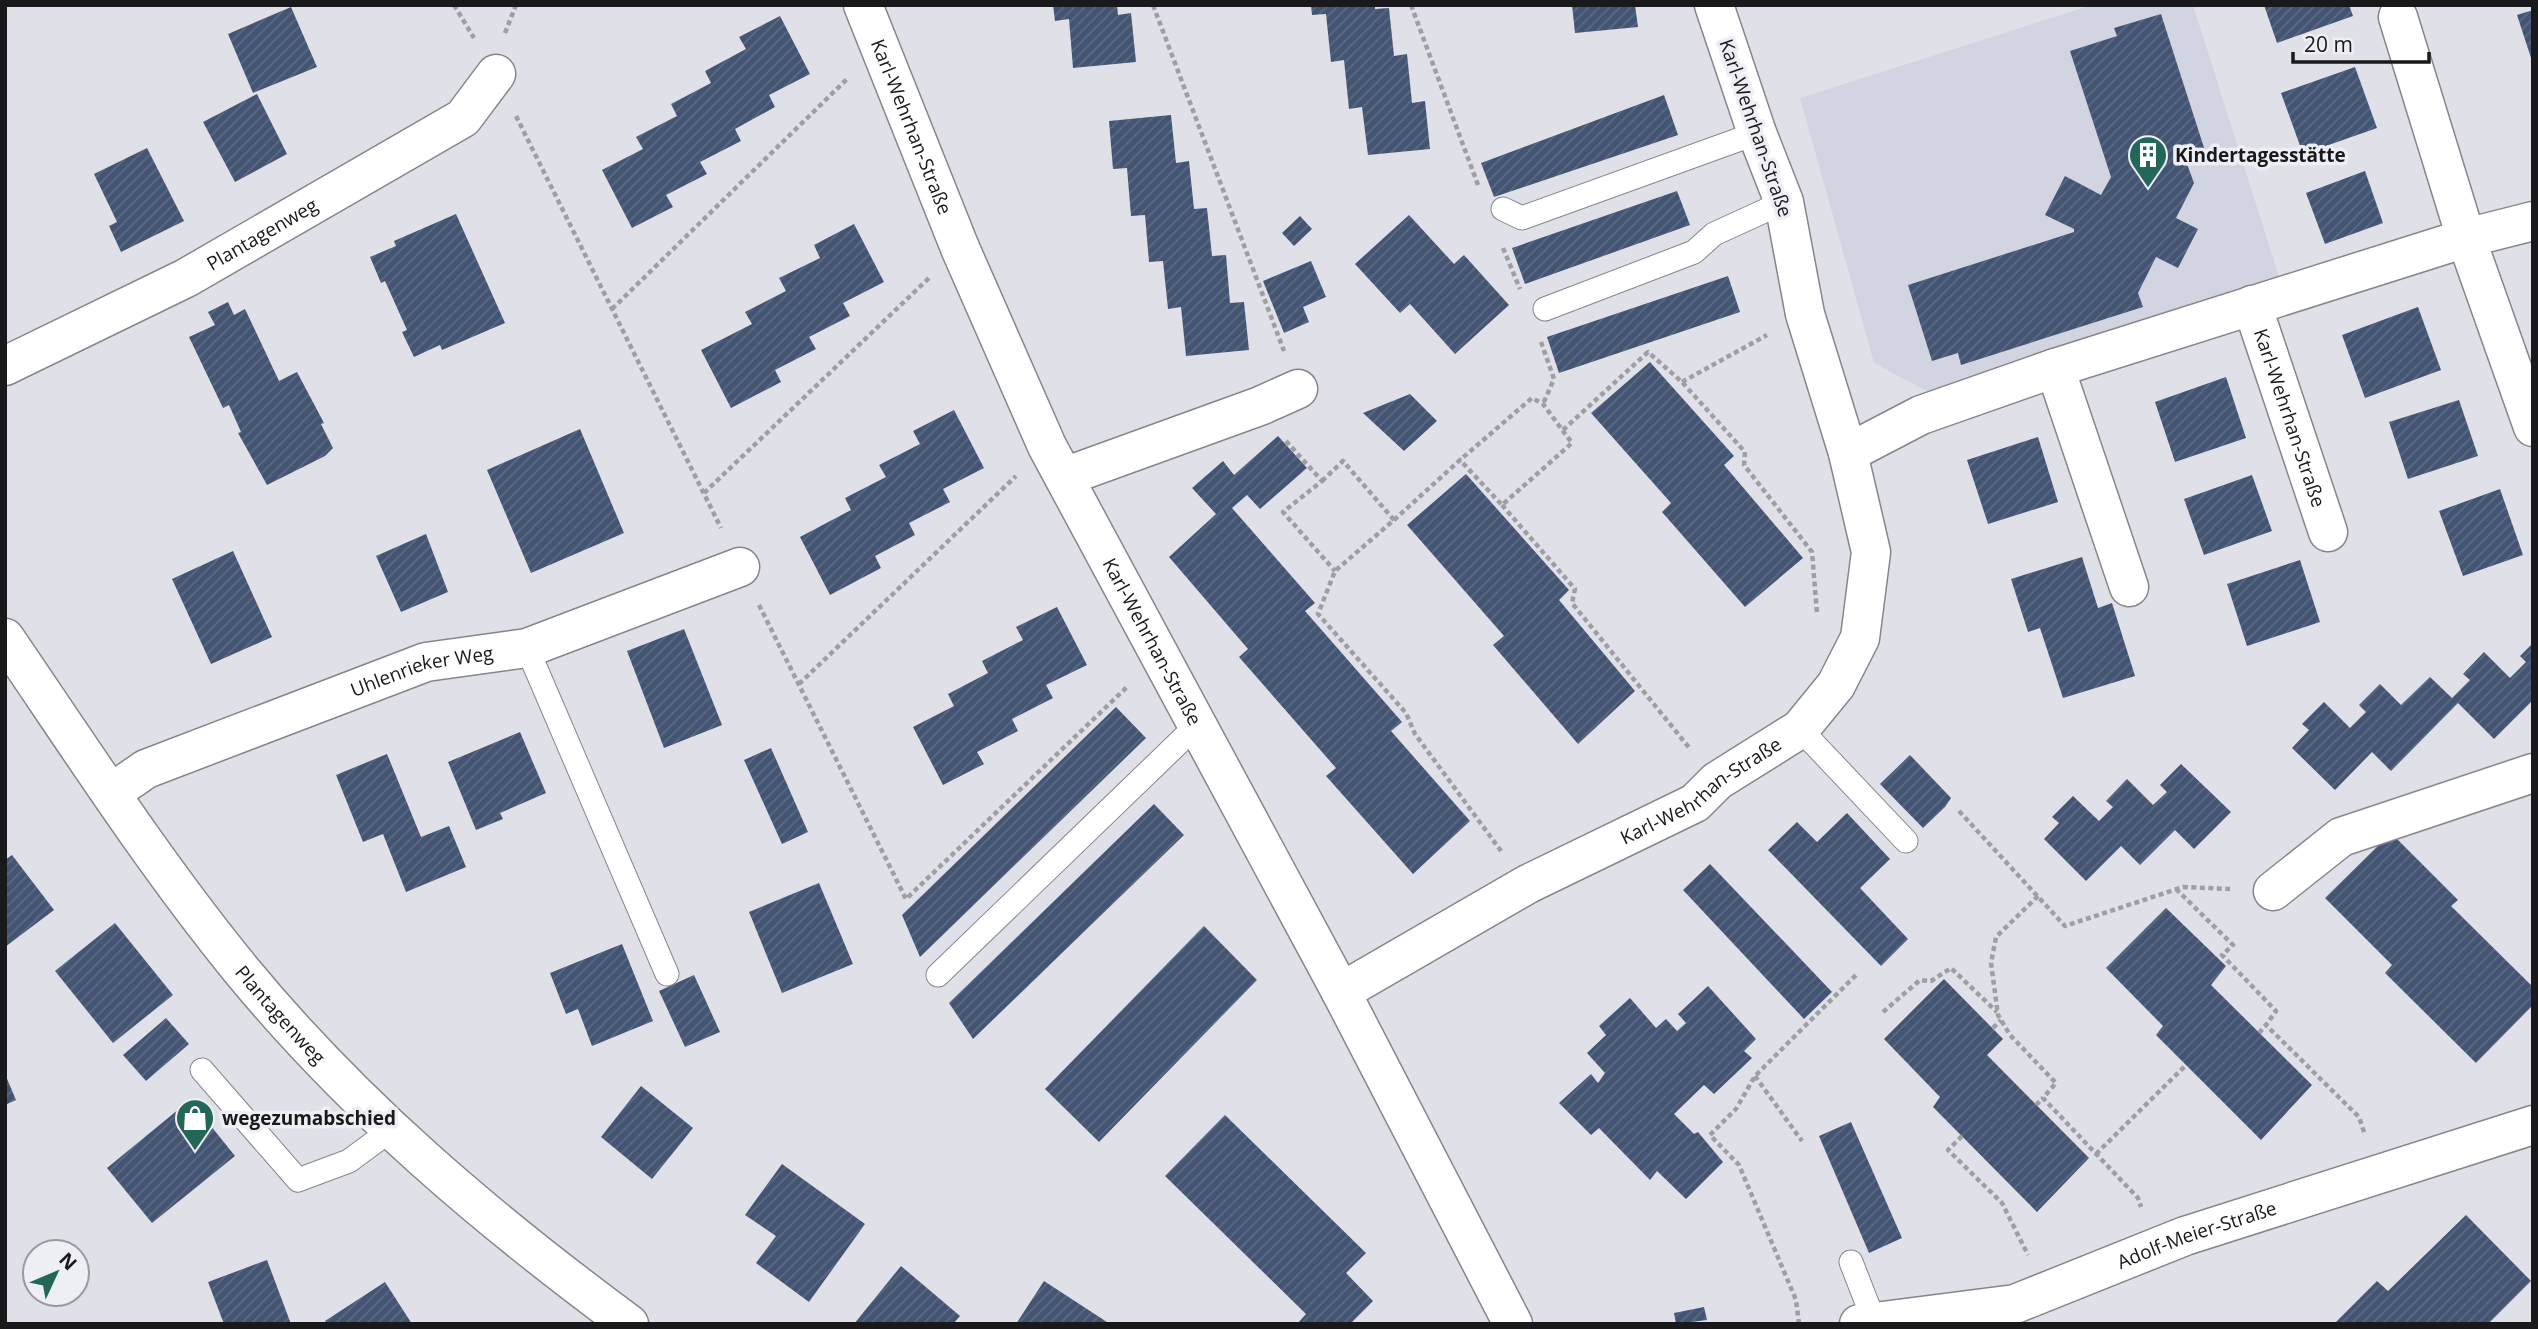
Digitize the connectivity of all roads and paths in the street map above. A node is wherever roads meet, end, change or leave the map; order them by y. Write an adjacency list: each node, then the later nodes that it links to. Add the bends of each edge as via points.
1 (454, 5): 7 (path)
2 (863, 5): 6 (street, Karl-Wehrhan-Straße)
3 (1153, 5): 21 (path)
4 (1714, 5): 8 (street, Karl-Wehrhan-Straße)
5 (2398, 17): 12 (street)
6 (880, 47): 13 (street, Karl-Wehrhan-Straße); 15 (path)
7 (496, 74): 15 (path); 18 (street, Plantagenweg, via 463,118 186,278)
8 (1757, 133): 9 (street, Karl-Wehrhan-Straße); 10 (lane, via 1522,218)
9 (1784, 202): 16 (lane, via 1714,233 1694,253); 17 (street, Karl-Wehrhan-Straße)
10 (1503, 209)
11 (2533, 221): 12 (street, Karl-Wehrhan-Straße)
12 (2466, 238): 14 (street, Karl-Wehrhan-Straße); 23 (street)
13 (960, 248): 27 (street, Karl-Wehrhan-Straße); 29 (path)
14 (2252, 305): 19 (street, Karl-Wehrhan-Straße); 32 (street, Karl-Wehrhan-Straße)
15 (612, 309): 29 (path)
16 (1545, 309)
17 (1805, 314): 20 (path); 25 (street, Karl-Wehrhan-Straße)
18 (5, 366)
19 (2054, 368): 25 (street, Karl-Wehrhan-Straße, via 1921,415); 35 (street)
20 (1682, 382): 24 (path, via 1648,352); 36 (path, via 1745,452 1744,465 1812,552 1817,617)
21 (1298, 389): 22 (street)
22 (1260, 406): 27 (street); 28 (path)
23 (2533, 427)
24 (1563, 430): 26 (path, via 1543,404 1532,398); 30 (path, via 1572,443)
25 (1849, 453): 36 (street, Karl-Wehrhan-Straße, via 1871,552)
26 (1460, 460): 30 (path); 31 (path)
27 (1055, 462): 39 (street, Karl-Wehrhan-Straße); 40 (path)
28 (1322, 481): 31 (path, via 1343,461); 34 (path, via 1283,512)
29 (704, 493): 33 (path)
30 (1502, 505): 44 (path, via 1575,589 1572,603)
31 (1394, 520): 34 (path)
32 (2328, 531)
33 (740, 567): 38 (street, Uhlenrieker Weg); 40 (path)
34 (1335, 571): 48 (path, via 1318,614 1406,713 1422,744)
35 (2129, 587)
36 (1860, 638): 42 (street, Karl-Wehrhan-Straße, via 1836,685)
37 (5, 639): 45 (street, Plantagenweg)
38 (527, 648): 45 (street, Uhlenrieker Weg, via 426,662 146,769); 52 (lane)
39 (1161, 655): 40 (path, via 906,899); 41 (street, Karl-Wehrhan-Straße)
40 (799, 684)
41 (1196, 726): 54 (lane); 55 (street, Karl-Wehrhan-Straße)
42 (1800, 729): 44 (street, Karl-Wehrhan-Straße); 47 (lane)
43 (2533, 772): 50 (street, via 2341,837)
44 (1717, 781): 48 (street, Karl-Wehrhan-Straße, via 1695,803)
45 (111, 793): 68 (street, Plantagenweg, via 243,971)
46 (1959, 811): 51 (path)
47 (1906, 841)
48 (1528, 884): 55 (street, Karl-Wehrhan-Straße)
49 (2176, 889): 50 (path); 51 (path, via 2066,926); 59 (path, via 2233,944 2220,957 2276,1011)
50 (2273, 891)
51 (2038, 896): 57 (path, via 1996,937 1992,963)
52 (667, 974)
53 (1857, 974): 64 (path)
54 (938, 975)
55 (1341, 992): 78 (street, Karl-Wehrhan-Straße)
56 (1883, 1012): 57 (path, via 1920,981 1931,981 1951,968)
57 (1998, 1013): 58 (path)
58 (2001, 1020): 60 (path); 65 (path, via 2056,1083)
59 (2266, 1025): 61 (path); 72 (path, via 2359,1117)
60 (1993, 1028)
61 (2259, 1033)
62 (2186, 1065): 71 (path)
63 (202, 1070): 68 (lane, via 298,1180 349,1161)
64 (1755, 1076): 70 (path); 79 (path, via 1736,1109 1710,1135 1739,1165 1796,1300)
65 (2043, 1098): 66 (path); 71 (path)
66 (2036, 1105)
67 (2533, 1125): 72 (street, Adolf-Meier-Straße)
68 (391, 1130): 77 (street, Plantagenweg, via 474,1204)
69 (1962, 1136): 75 (path, via 1948,1150 2002,1203)
70 (1802, 1141)
71 (2096, 1154): 73 (path, via 2138,1198)
72 (2378, 1174): 73 (street, Adolf-Meier-Straße)
73 (2155, 1248): 75 (street, Adolf-Meier-Straße)
74 (1851, 1262): 76 (lane)
75 (2047, 1291): 76 (street, Adolf-Meier-Straße, via 2015,1304)
76 (1867, 1322)
77 (629, 1324)
78 (1514, 1324)
79 (1799, 1324)

